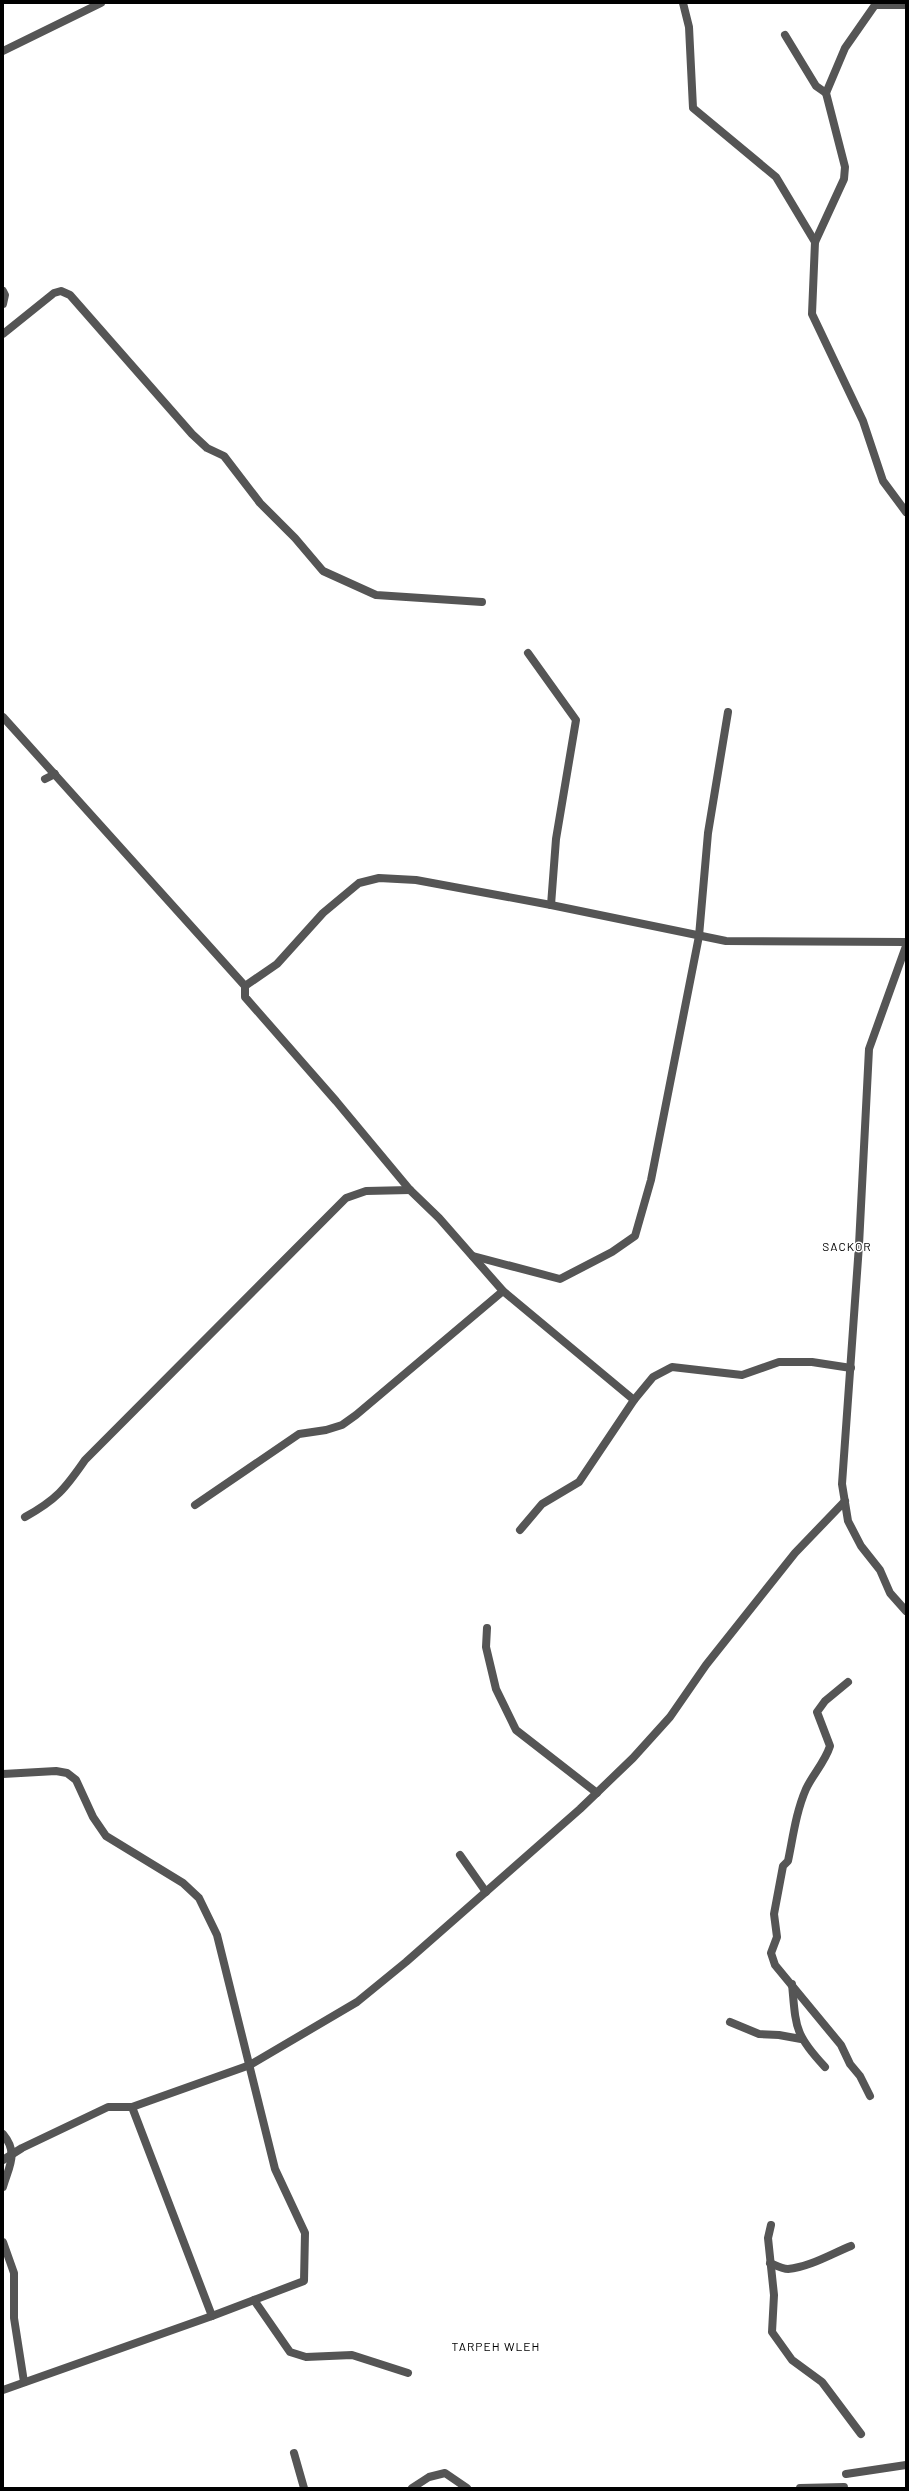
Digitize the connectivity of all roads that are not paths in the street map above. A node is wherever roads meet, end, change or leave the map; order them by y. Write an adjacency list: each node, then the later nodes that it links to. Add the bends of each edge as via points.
1 (101, 3): 5 (street)
2 (683, 3): 7 (street, via 689,27 693,108 776,177)
3 (906, 5): 6 (street, via 875,5 845,48)
4 (785, 35): 6 (street, via 816,86)
5 (3, 51)
6 (826, 93): 7 (street, via 845,167 844,179)
7 (815, 242): 11 (street, via 812,314 863,421 883,481)
8 (3, 291): 9 (street)
9 (3, 304)
10 (3, 334): 12 (street, via 54,293 61,291 70,295 192,434 207,448 224,456 260,503 295,538 323,572 376,595)
11 (906, 512)
12 (482, 602)
13 (528, 653): 18 (street, via 576,720 556,839)
14 (728, 712): 19 (street, via 708,833)
15 (3, 717): 16 (street)
16 (55, 774): 17 (street); 22 (street)
17 (45, 779)
18 (551, 904): 19 (street); 22 (street, via 416,880 379,878 359,883 323,912 277,964)
19 (699, 936): 20 (street, via 726,941); 24 (street, via 651,1180 635,1236 612,1252 560,1279)
20 (906, 942)
21 (906, 946): 26 (street, via 869,1049)
22 (245, 986): 23 (street, via 245,997)
23 (410, 1190): 24 (street); 30 (street, via 366,1191 346,1198 85,1460 62,1493)
24 (473, 1256): 25 (street)
25 (503, 1291): 27 (street); 29 (street, via 356,1416 326,1430 299,1434)
26 (851, 1368): 27 (street, via 812,1362 779,1362 742,1375 672,1367 653,1377); 28 (street, via 842,1484)
27 (634, 1400): 31 (street, via 579,1482 542,1504)
28 (845, 1501): 32 (street, via 848,1521 860,1546 880,1570 890,1592); 36 (street, via 795,1553 706,1665 670,1717)
29 (195, 1505)
30 (25, 1517)
31 (520, 1530)
32 (906, 1611)
33 (487, 1628): 36 (street, via 486,1647 496,1689 516,1730)
34 (848, 1682): 39 (street, via 825,1701 817,1712 830,1746 806,1788 797,1814 774,1914 777,1937 771,1953 775,1965)
35 (3, 1774): 42 (street, via 56,1771 67,1773 76,1780 93,1817 106,1836 184,1882 199,1898 217,1935)
36 (597, 1793): 38 (street)
37 (460, 1854): 38 (street)
38 (486, 1892): 42 (street, via 357,2002)
39 (792, 1984): 41 (street, via 795,2025); 44 (street, via 841,2045)
40 (730, 2022): 41 (street, via 759,2034 779,2034)
41 (801, 2039): 43 (street)
42 (250, 2065): 45 (street); 54 (street, via 275,2169 305,2233 304,2280)
43 (825, 2067)
44 (870, 2096)
45 (132, 2107): 47 (street, via 108,2107 22,2148); 55 (street)
46 (3, 2134): 47 (street, via 11,2144)
47 (12, 2156): 48 (street); 49 (street)
48 (3, 2160)
49 (3, 2187)
50 (771, 2225): 53 (street, via 768,2238)
51 (3, 2242): 57 (street, via 14,2272 14,2318)
52 (851, 2246): 53 (street, via 835,2254 786,2269)
53 (770, 2263): 59 (street, via 774,2295 772,2332 792,2360 822,2382)
54 (254, 2300): 55 (street); 56 (street, via 290,2352 306,2357 352,2355)
55 (212, 2316): 57 (street)
56 (408, 2373)
57 (24, 2382): 58 (street)
58 (3, 2390)
59 (862, 2434)
60 (294, 2453): 64 (street)
61 (906, 2465): 62 (street)
62 (846, 2474)
63 (844, 2487): 67 (street)
64 (304, 2488)
65 (412, 2488): 66 (street, via 429,2477 445,2473)
66 (467, 2488)
67 (800, 2488)

